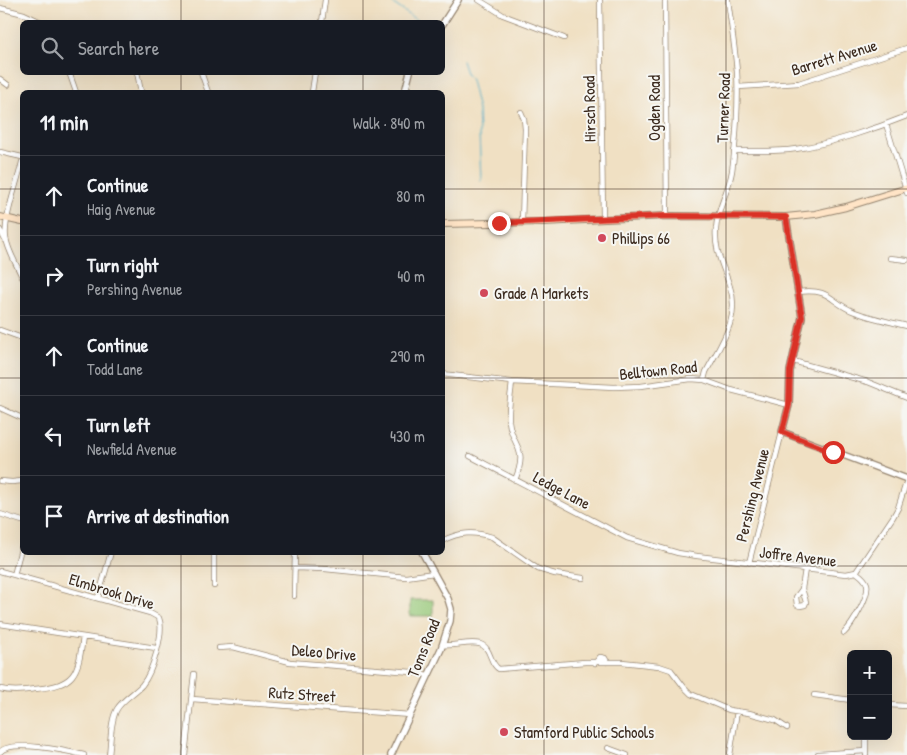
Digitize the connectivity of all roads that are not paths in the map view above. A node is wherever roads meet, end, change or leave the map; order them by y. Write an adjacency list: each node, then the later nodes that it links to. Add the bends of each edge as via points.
1 (325, 0): 9 (street)
2 (458, 0): 10 (street)
3 (479, 0): 11 (street, via 503,16)
4 (600, 0): 38 (street, Hirsch Road)
5 (666, 0): 34 (street, Ogden Road)
6 (728, 0): 20 (street, Turner Road)
7 (0, 8): 8 (street)
8 (37, 20)
9 (322, 20)
10 (445, 20)
11 (564, 38)
12 (907, 48): 20 (street, Barrett Avenue, via 799,83)
13 (70, 75): 21 (street)
14 (138, 75): 22 (street)
15 (202, 75): 23 (street)
16 (315, 75): 24 (street)
17 (409, 75): 25 (street)
18 (0, 79): 19 (street)
19 (8, 85)
20 (738, 87): 29 (street, Turner Road)
21 (75, 90)
22 (141, 90)
23 (207, 90)
24 (312, 90)
25 (406, 90)
26 (522, 112): 41 (street, via 525,129)
27 (907, 116): 28 (street)
28 (886, 124): 29 (street, via 808,147); 33 (street)
29 (734, 151): 35 (street, Turner Road, via 732,171)
30 (0, 152): 31 (street)
31 (20, 157)
32 (20, 170): 39 (street)
33 (907, 190): 37 (main road, via 815,214)
34 (667, 216): 35 (main road); 38 (main road)
35 (717, 216): 37 (main road); 54 (street, Belltown Road, via 716,250 731,289 733,311 730,325)
36 (0, 217): 39 (main road)
37 (786, 217): 48 (street, Pershing Avenue)
38 (603, 218): 41 (main road)
39 (8, 219): 40 (main road); 44 (street)
40 (20, 222)
41 (522, 222): 42 (main road)
42 (445, 224)
43 (0, 230): 44 (street)
44 (8, 246): 47 (street)
45 (890, 258): 46 (street)
46 (907, 260)
47 (20, 273)
48 (798, 292): 49 (street, via 819,292 852,311); 52 (street, Pershing Avenue, via 802,317)
49 (907, 326)
50 (0, 330): 51 (street)
51 (20, 337)
52 (793, 361): 56 (street, via 868,382); 57 (street, Pershing Avenue)
53 (445, 374): 55 (street, Belltown Road)
54 (704, 380): 55 (street, Belltown Road, via 624,387); 57 (street)
55 (512, 382): 62 (street, Ledge Lane, via 509,420 521,459)
56 (907, 398)
57 (789, 405): 60 (street, Pershing Avenue)
58 (0, 408): 59 (street)
59 (20, 417)
60 (782, 432): 63 (street); 75 (street, Pershing Avenue)
61 (470, 456): 62 (street)
62 (515, 480): 69 (street, Ledge Lane, via 627,538)
63 (907, 480): 79 (street, Joffre Avenue, via 893,517)
64 (0, 481): 65 (street)
65 (20, 481)
66 (0, 514): 67 (street)
67 (20, 520)
68 (445, 540): 82 (street, via 468,532 484,534 538,569)
69 (663, 549): 75 (street, Joffre Avenue)
70 (20, 552): 81 (street)
71 (110, 555): 86 (street)
72 (214, 555): 83 (street)
73 (295, 555): 76 (street)
74 (424, 555): 80 (street, Toms Road)
75 (749, 563): 77 (street, Joffre Avenue)
76 (295, 568): 80 (street, via 406,577); 85 (street)
77 (805, 569): 79 (street, Joffre Avenue, via 846,574); 84 (street)
78 (0, 571): 81 (street, Elmbrook Drive)
79 (856, 572): 88 (street, via 865,580 866,592 853,624)
80 (434, 573): 90 (street, Toms Road, via 451,609)
81 (14, 575): 86 (street, Elmbrook Drive)
82 (583, 578)
83 (214, 586)
84 (802, 588)
85 (294, 596)
86 (98, 598): 91 (street, Elmbrook Drive, via 159,618 161,630)
87 (0, 624): 89 (street)
88 (844, 633)
89 (83, 637): 91 (street); 95 (street, via 78,667 66,682 50,688 24,691)
90 (442, 645): 94 (street, Toms Road); 101 (street, via 480,644 499,669 585,662 665,667 691,694)
91 (156, 648): 110 (street, via 147,678 115,713)
92 (218, 648): 94 (street, Deleo Drive, via 233,647 290,662)
93 (194, 674): 97 (street)
94 (428, 675): 102 (street, Toms Road)
95 (0, 689)
96 (814, 695): 98 (street)
97 (192, 699): 102 (street, Rutz Street); 111 (street)
98 (847, 699)
99 (892, 705): 100 (street)
100 (907, 706)
101 (737, 711): 103 (street, via 775,720); 114 (street)
102 (410, 714): 112 (street, Toms Road)
103 (787, 728)
104 (866, 740): 107 (street)
105 (608, 748): 113 (street)
106 (0, 752): 109 (street, via 16,746)
107 (866, 753): 108 (street)
108 (818, 754)
109 (84, 755)
110 (109, 755)
111 (185, 755)
112 (391, 755)
113 (627, 755)
114 (730, 755)

